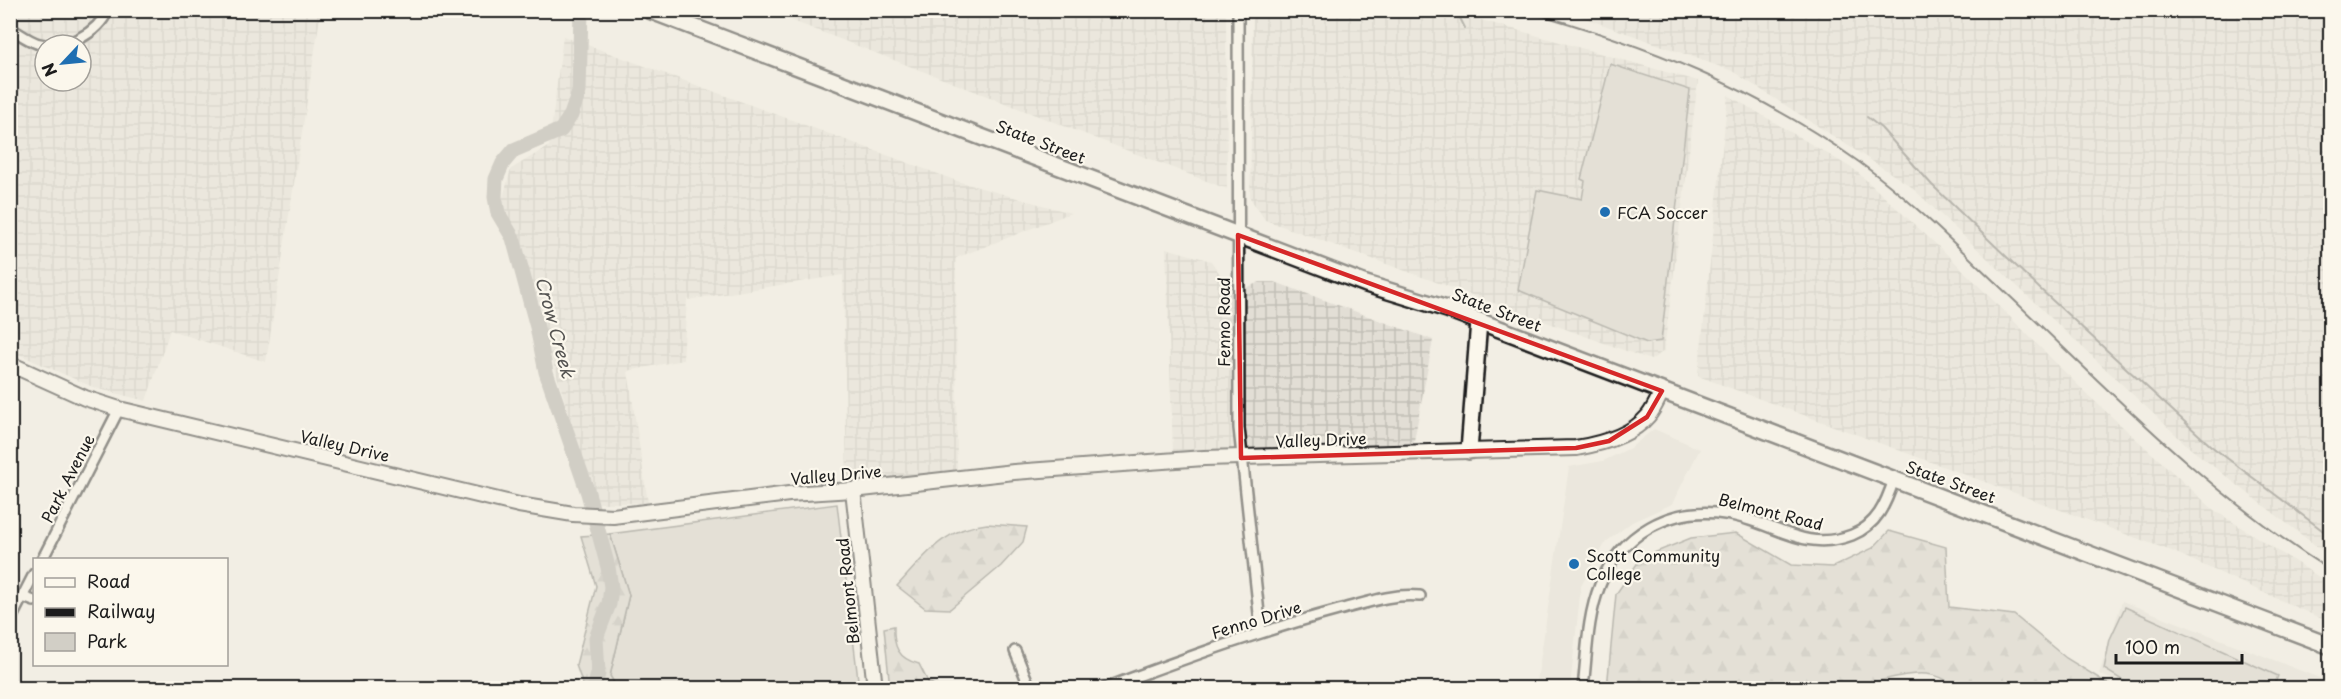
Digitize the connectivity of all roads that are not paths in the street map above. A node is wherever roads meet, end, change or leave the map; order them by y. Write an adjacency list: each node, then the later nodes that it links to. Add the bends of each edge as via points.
1 (108, 10): 4 (street, via 103,21 75,42 40,44)
2 (649, 10): 5 (main road, State Street)
3 (1238, 10): 5 (street, Fenno Road)
4 (10, 28)
5 (1238, 236): 6 (main road, State Street); 11 (street, Fenno Road)
6 (1479, 321): 8 (main road, State Street); 10 (main road)
7 (10, 364): 9 (street, Valley Drive)
8 (1662, 392): 10 (street, Valley Drive, via 1647,417 1609,441 1576,448); 12 (main road, State Street)
9 (119, 410): 13 (street, Valley Drive, via 519,505 573,514 613,516); 14 (street, Park Avenue)
10 (1469, 451): 11 (street, Valley Drive)
11 (1241, 458): 13 (street, Valley Drive, via 1014,472); 20 (street, Fenno Road)
12 (1894, 479): 21 (main road, State Street); 26 (street, Belmont Road, via 1886,504 1873,522 1835,541 1816,543 1745,518 1702,512 1659,522 1637,534 1616,555 1599,586 1592,610)
13 (853, 490): 23 (street, Belmont Road)
14 (43, 558)
15 (33, 576): 17 (street)
16 (1420, 596): 20 (street, Fenno Drive, via 1403,594)
17 (23, 597): 18 (street); 19 (street)
18 (33, 601)
19 (10, 621)
20 (1261, 632): 25 (street, Fenno Drive)
21 (2331, 645)
22 (1015, 651): 24 (street)
23 (875, 688)
24 (1030, 688)
25 (1105, 688)
26 (1583, 688)

